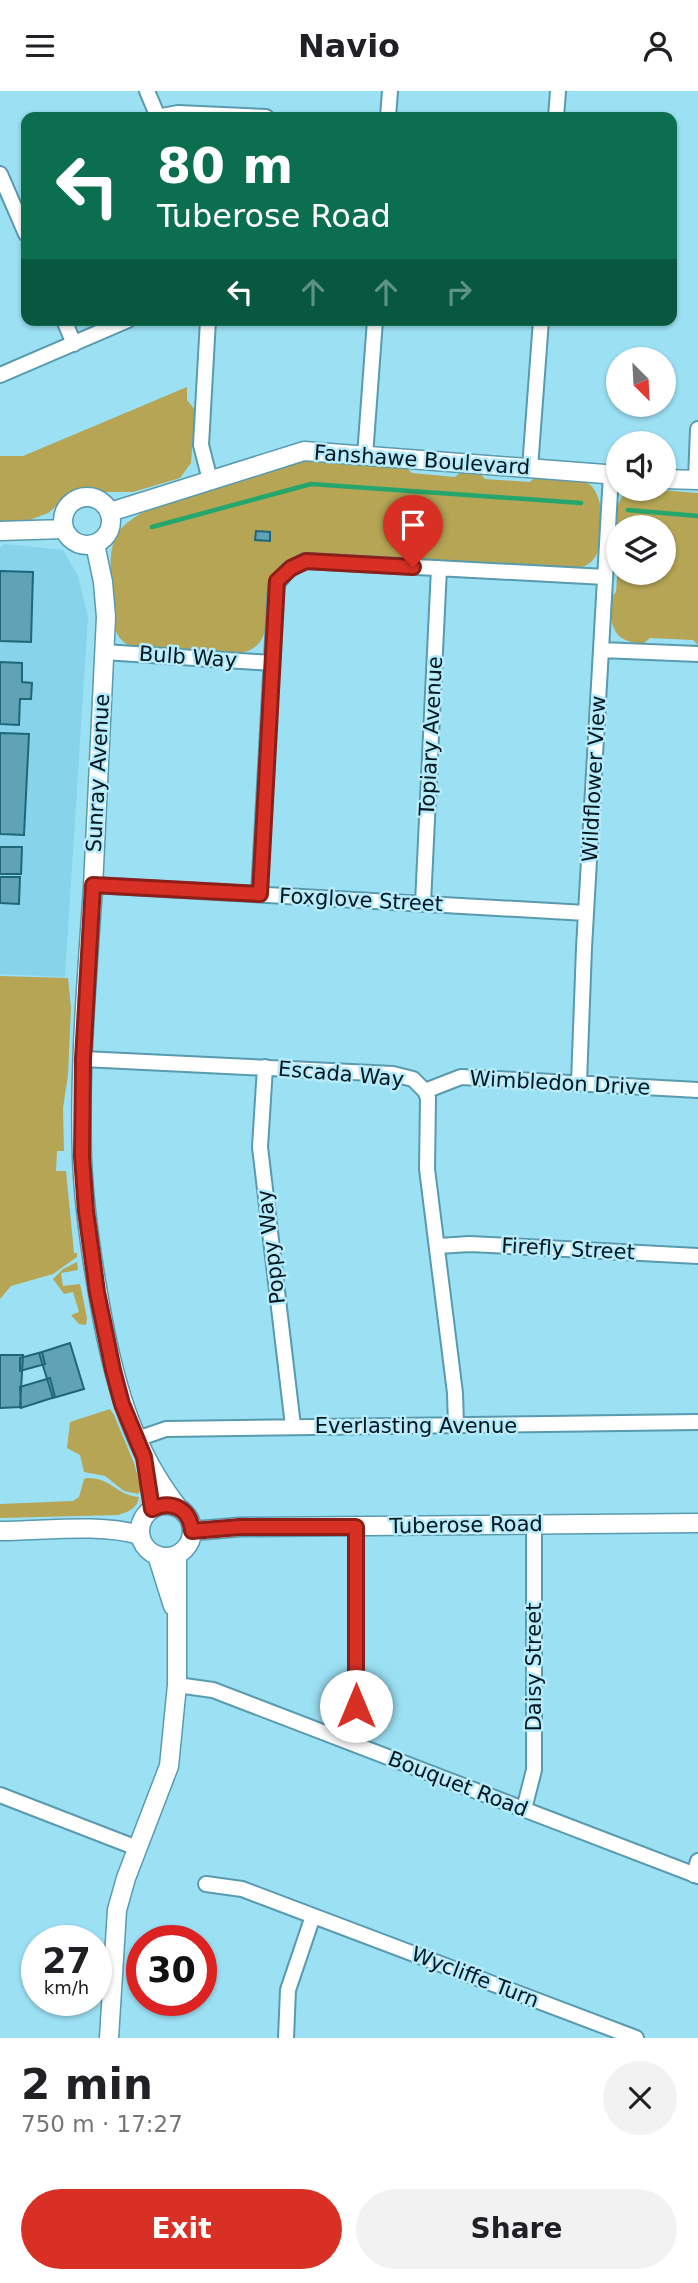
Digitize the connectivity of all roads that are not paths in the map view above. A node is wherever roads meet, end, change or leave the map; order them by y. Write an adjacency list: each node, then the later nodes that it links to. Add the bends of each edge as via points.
1 (147, 91): 4 (street)
2 (390, 91): 5 (street)
3 (558, 91): 6 (street)
4 (155, 112)
5 (388, 112)
6 (556, 112)
7 (0, 174): 8 (street)
8 (21, 222)
9 (66, 326): 14 (street)
10 (114, 326): 14 (street)
11 (208, 326): 20 (street, via 201,445)
12 (375, 326): 17 (street)
13 (541, 326): 18 (street)
14 (74, 344): 15 (street)
15 (0, 375)
16 (698, 429): 22 (street)
17 (365, 456): 18 (street, Fanshawe Boulevard); 20 (street, Fanshawe Boulevard, via 304,451)
18 (530, 468): 19 (street, Fanshawe Boulevard)
19 (606, 473)
20 (210, 479): 24 (street, Fanshawe Boulevard)
21 (676, 479): 22 (street)
22 (697, 480)
23 (612, 501): 29 (street, Wildflower View)
24 (110, 512): 25 (street, via 94,497 79,498 67,507); 27 (street, via 108,534)
25 (64, 529): 26 (street); 27 (street, via 73,541)
26 (0, 531)
27 (95, 544): 31 (street, Sunray Avenue, via 105,600)
28 (439, 568): 29 (street); 33 (street, via 306,561 291,568 276,585); 36 (street, Topiary Avenue)
29 (605, 577): 30 (street, Wildflower View)
30 (601, 650): 32 (street); 37 (street, Wildflower View)
31 (104, 652): 33 (street, Bulb Way); 34 (street, Sunray Avenue)
32 (698, 654)
33 (272, 663): 35 (street)
34 (93, 885): 35 (street, Foxglove Street); 38 (street, Sunray Avenue)
35 (260, 894): 36 (street, Foxglove Street)
36 (423, 903): 37 (street, Foxglove Street)
37 (586, 913): 40 (street, Wildflower View)
38 (83, 1059): 39 (street, Escada Way); 48 (street, Sunray Avenue, via 82,1157 94,1265 113,1370)
39 (265, 1067): 42 (street, Escada Way, via 402,1075); 47 (street, Poppy Way, via 260,1154)
40 (579, 1083): 41 (street, Wimbledon Drive); 42 (street, Wimbledon Drive, via 461,1077)
41 (698, 1090)
42 (425, 1091): 43 (street, Escada Way, via 429,1104 427,1169)
43 (438, 1246): 44 (street, Firefly Street); 46 (street, Escada Way)
44 (698, 1256)
45 (698, 1422): 46 (street, Everlasting Avenue)
46 (456, 1425): 47 (street, Everlasting Avenue)
47 (293, 1426): 48 (street, Everlasting Avenue, via 166,1429)
48 (136, 1439): 49 (street, Sunray Avenue)
49 (144, 1457): 50 (street, Sunray Avenue); 51 (street, Sunray Avenue)
50 (177, 1506): 51 (street); 56 (street, via 188,1516)
51 (152, 1509): 57 (street, via 142,1520)
52 (698, 1523): 53 (street, Tuberose Road)
53 (534, 1525): 54 (street, Tuberose Road); 64 (street, Daisy Street, via 534,1770)
54 (356, 1527): 56 (street, Tuberose Road); 62 (street, via 356,1706)
55 (0, 1531): 57 (street, via 106,1530)
56 (192, 1531): 59 (street, via 188,1545)
57 (140, 1535): 58 (street)
58 (157, 1555): 59 (street); 60 (street)
59 (177, 1555): 60 (street)
60 (177, 1619): 61 (street)
61 (177, 1685): 62 (street, Bouquet Road, via 212,1690); 65 (street, via 169,1766)
62 (344, 1740): 64 (street, Bouquet Road)
63 (0, 1795): 65 (street)
64 (524, 1809): 66 (street, Bouquet Road)
65 (137, 1848): 69 (street, via 114,1921)
66 (697, 1871)
67 (206, 1884): 68 (street, Wycliffe Turn, via 242,1889)
68 (313, 1916): 70 (street, via 289,1990); 71 (street, Wycliffe Turn)
69 (109, 2038)
70 (286, 2038)
71 (636, 2038)

